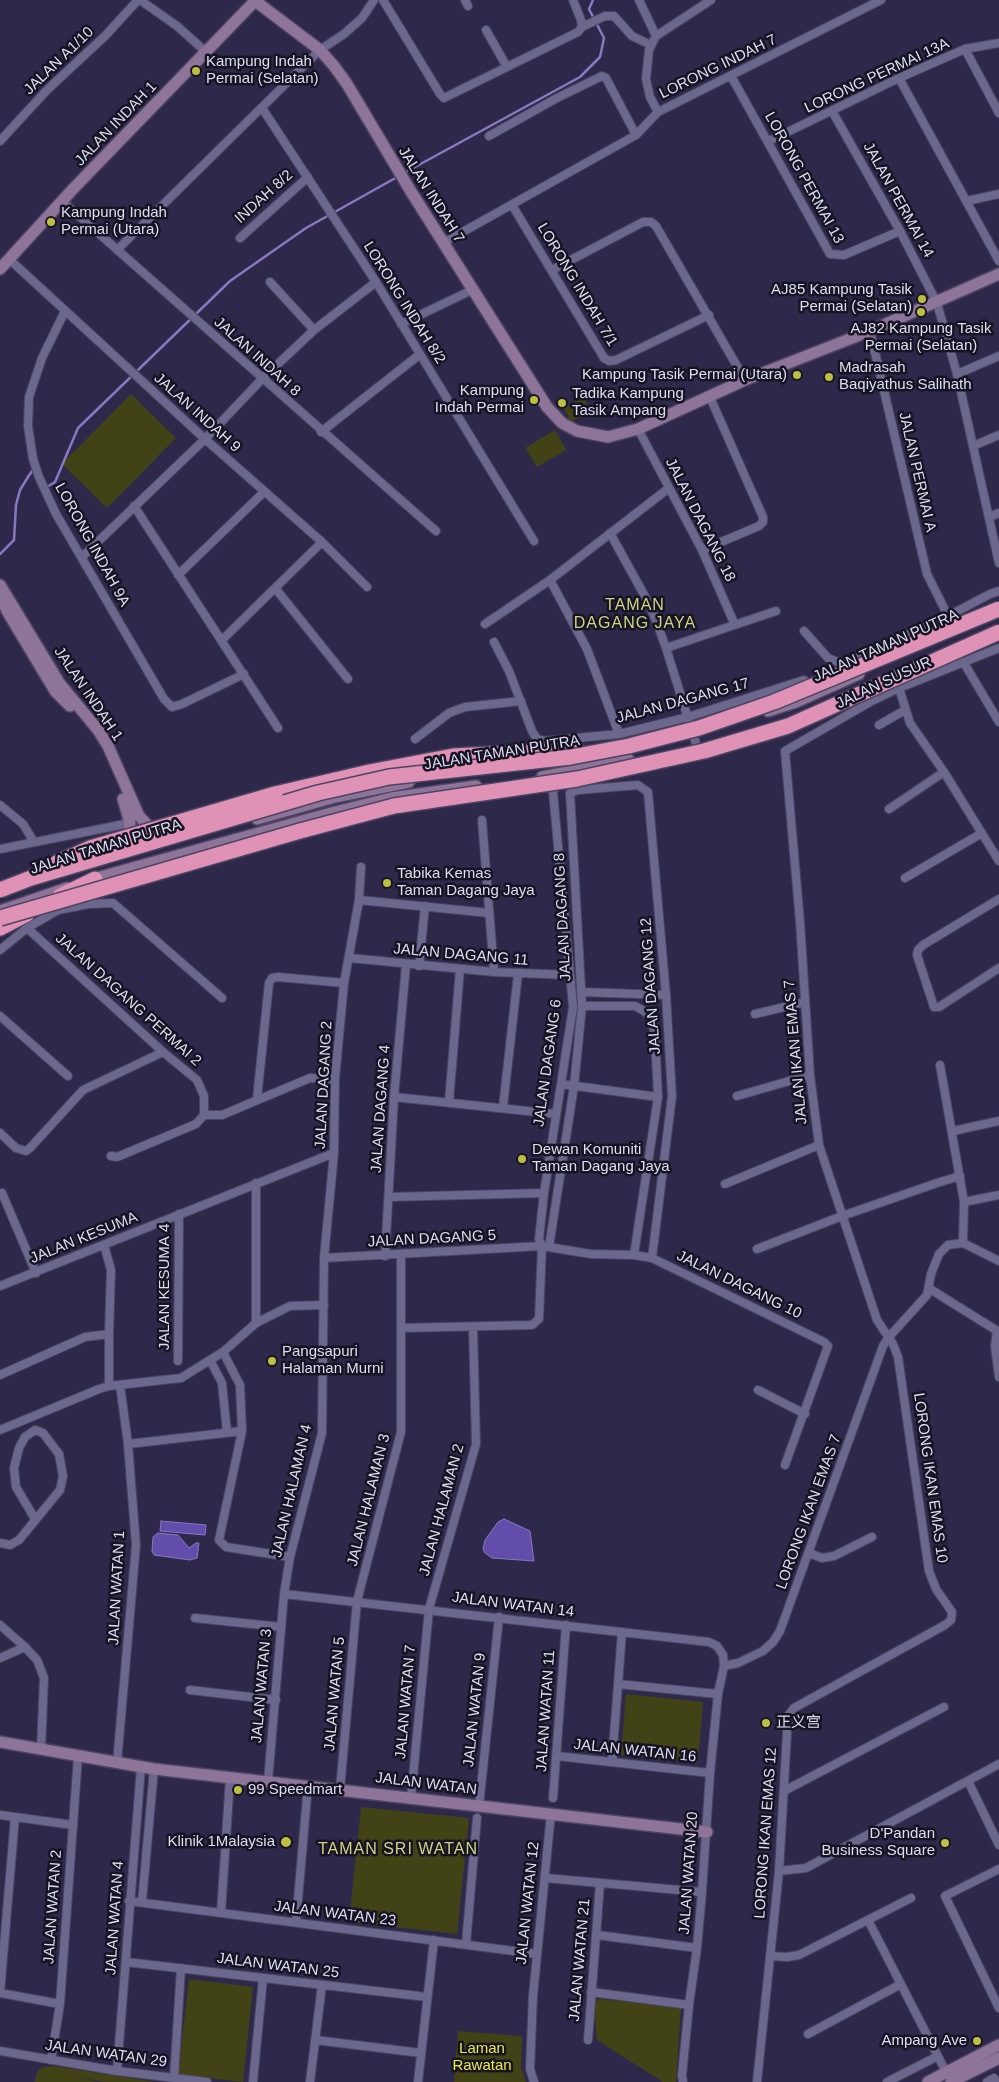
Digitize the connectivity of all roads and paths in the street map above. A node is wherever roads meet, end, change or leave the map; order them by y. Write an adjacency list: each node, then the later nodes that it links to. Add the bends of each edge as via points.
1 (139, 0): 16 (street, JALAN A1/10, via 177,26); 26 (street, JALAN A1/10)
2 (255, 0): 15 (street, JALAN INDAH 7); 16 (street, JALAN INDAH 1)
3 (374, 0): 15 (street, via 362,18)
4 (383, 0): 17 (street, via 444,98)
5 (573, 0): 9 (street)
6 (639, 0): 11 (street)
7 (711, 0): 11 (street)
8 (881, 0): 18 (street, LORONG INDAH 7)
9 (582, 27): 13 (street, via 611,15 628,32); 17 (street, via 578,32)
10 (486, 30): 17 (street)
11 (656, 36): 13 (street)
12 (999, 43): 14 (street, LORONG PERMAI 13A)
13 (651, 45): 22 (street, via 646,79)
14 (965, 49): 19 (street, LORONG PERMAI 13A); 23 (street)
15 (320, 50): 20 (street); 35 (street, JALAN INDAH 7, via 347,84)
16 (206, 52): 30 (street, JALAN INDAH 1)
17 (507, 67)
18 (731, 76): 22 (street, LORONG INDAH 7); 27 (street, LORONG PERMAI 13)
19 (900, 78): 21 (street, LORONG PERMAI 13A); 31 (street)
20 (262, 108): 28 (street, LORONG INDAH 8/2); 36 (street)
21 (832, 111): 27 (street, LORONG PERMAI 13A); 33 (street, JALAN PERMAI 14)
22 (658, 112): 24 (street, LORONG INDAH 7)
23 (999, 113)
24 (636, 135): 25 (street, via 602,76); 32 (street, LORONG INDAH 7)
25 (489, 136)
26 (0, 141)
27 (769, 142): 33 (street, LORONG PERMAI 13, via 830,254 844,255)
28 (308, 177): 34 (street, INDAH 8/2); 43 (street, LORONG INDAH 8/2)
29 (999, 194): 31 (street)
30 (62, 201): 36 (street, JALAN INDAH 8); 37 (street, JALAN INDAH 1)
31 (966, 201): 38 (street)
32 (512, 205): 35 (street, LORONG INDAH 7); 40 (street, LORONG INDAH 7/1)
33 (900, 231): 45 (street, JALAN PERMAI 14)
34 (240, 238)
35 (443, 243): 44 (street, JALAN INDAH 7)
36 (117, 250): 54 (street, JALAN INDAH 8)
37 (9, 259): 39 (street, JALAN INDAH 1); 46 (street, JALAN INDAH 9)
38 (999, 262)
39 (0, 269)
40 (552, 270): 47 (street, LORONG INDAH 7/1, via 604,358 610,361); 47 (street, via 643,222 651,222)
41 (999, 274): 45 (street)
42 (270, 282): 49 (street)
43 (376, 282): 48 (street, LORONG INDAH 8/2); 49 (street)
44 (472, 290): 48 (street); 57 (street, JALAN INDAH 7, via 547,407 562,423 577,432 608,437)
45 (937, 303): 50 (street); 53 (street, JALAN PERMAI 14)
46 (65, 311): 60 (street, JALAN INDAH 9); 72 (street, LORONG INDAH 9A, via 42,358 29,397 28,426 38,477)
47 (708, 315): 55 (street)
48 (400, 324): 51 (street, LORONG INDAH 8/2)
49 (314, 330): 54 (street)
50 (870, 331): 55 (street); 84 (street, JALAN PERMAI A, via 927,574)
51 (419, 355): 58 (street); 69 (street, LORONG INDAH 8/2)
52 (999, 356): 53 (street)
53 (957, 374): 61 (street, JALAN PERMAI 14)
54 (262, 379): 58 (street, JALAN INDAH 8); 60 (street)
55 (745, 380): 56 (street)
56 (709, 396): 57 (street); 71 (street, via 763,522)
57 (638, 429): 62 (street, JALAN DAGANG 18)
58 (321, 432): 67 (street, JALAN INDAH 8)
59 (999, 435): 61 (street)
60 (205, 439): 63 (street, JALAN INDAH 9); 64 (street)
61 (973, 446): 66 (street, JALAN PERMAI 14)
62 (669, 488): 68 (street); 71 (street, JALAN DAGANG 18)
63 (264, 492): 70 (street, JALAN INDAH 9); 74 (street)
64 (134, 506): 72 (street); 74 (street)
65 (999, 513): 66 (street)
66 (989, 517): 73 (street, JALAN PERMAI 14)
67 (436, 531)
68 (610, 533): 75 (street); 92 (street, via 648,602)
69 (534, 541)
70 (322, 542): 77 (street, JALAN INDAH 9); 78 (street)
71 (702, 550): 86 (street, JALAN DAGANG 18)
72 (82, 557): 95 (street, LORONG INDAH 9A, via 164,699 172,707)
73 (999, 563)
74 (178, 575): 90 (street)
75 (550, 580): 85 (street); 105 (street, via 587,649)
76 (0, 586): 80 (street, JALAN INDAH 1); 124 (street, JALAN INDAH 1, via 60,684 108,746 139,816)
77 (367, 587)
78 (275, 588): 90 (street); 96 (street)
79 (999, 591): 84 (street)
80 (0, 593): 121 (street, JALAN INDAH 1, via 7,611 55,691 78,715 103,750)
81 (999, 609): 129 (highway, bridge, via 774,702 699,728 571,757 389,776 318,793)
82 (776, 611): 86 (street)
83 (999, 613): 106 (street, JALAN TAMAN PUTRA, via 796,702)
84 (948, 616): 88 (street, via 840,663 828,658)
85 (486, 624)
86 (735, 625): 92 (street)
87 (999, 627): 109 (street, JALAN TAMAN PUTRA, via 791,718)
88 (804, 631)
89 (999, 632): 139 (highway, bridge, via 788,726 713,748 577,778 394,806)
90 (222, 640): 95 (street)
91 (494, 642): 99 (street)
92 (666, 648): 101 (street)
93 (999, 648): 94 (street, JALAN SUSUR)
94 (964, 663): 98 (street, JALAN SUSUR); 102 (street)
95 (244, 674): 104 (street)
96 (348, 679)
97 (804, 680): 101 (street, JALAN DAGANG 17)
98 (899, 688): 100 (street); 110 (street, JALAN SUSUR)
99 (521, 701): 105 (street, JALAN DAGANG 17, via 537,739); 107 (street, via 465,707 449,713)
100 (905, 710): 103 (street); 112 (street, via 910,723)
101 (688, 717): 105 (street, JALAN DAGANG 17); 106 (street)
102 (999, 722)
103 (880, 726)
104 (278, 728)
105 (619, 734)
106 (693, 735): 108 (street, JALAN TAMAN PUTRA); 109 (street)
107 (415, 739)
108 (629, 747): 111 (highway); 115 (street, JALAN TAMAN PUTRA)
109 (697, 747): 113 (street, JALAN TAMAN PUTRA)
110 (785, 751): 155 (street, JALAN IKAN EMAS 7)
111 (493, 754): 115 (highway, via 435,766); 129 (highway, bridge, via 453,756 276,794 90,848)
112 (944, 772): 119 (street); 122 (street)
113 (564, 773): 114 (street, JALAN TAMAN PUTRA); 116 (street)
114 (542, 777): 116 (street); 131 (street, JALAN TAMAN PUTRA, via 391,798)
115 (388, 785): 124 (street, JALAN TAMAN PUTRA)
116 (554, 792): 150 (street, JALAN DAGANG 6)
117 (570, 793): 152 (street, JALAN DAGANG 8); 153 (street, JALAN DAGANG 12, via 638,785 648,792)
118 (0, 805): 123 (street, via 23,824)
119 (889, 809)
120 (482, 820): 138 (street)
121 (130, 823): 123 (street); 126 (street, JALAN INDAH 1)
122 (982, 833): 127 (street); 130 (street)
123 (34, 842): 125 (street)
124 (166, 844): 126 (street, JALAN TAMAN PUTRA)
125 (0, 849)
126 (123, 856): 133 (street, JALAN TAMAN PUTRA)
127 (999, 861)
128 (361, 867): 135 (street, JALAN DAGANG 2)
129 (31, 878): 132 (highway, bridge)
130 (905, 878)
131 (95, 879): 137 (street, JALAN TAMAN PUTRA); 140 (highway)
132 (0, 890)
133 (0, 897)
134 (999, 899): 146 (street, via 923,946 917,955 934,1007 939,1007)
135 (358, 900): 136 (street); 143 (street, JALAN DAGANG 2)
136 (425, 906): 138 (street); 145 (street)
137 (0, 911)
138 (489, 913): 148 (street)
139 (0, 918)
140 (0, 928)
141 (27, 928): 142 (street); 154 (street, via 58,910 113,903); 159 (street, JALAN DAGANG PERMAI 2)
142 (0, 950)
143 (350, 958): 144 (street, JALAN DAGANG 11); 151 (street, JALAN DAGANG 2)
144 (406, 964): 145 (street, JALAN DAGANG 11); 167 (street, JALAN DAGANG 4)
145 (419, 966): 147 (street, JALAN DAGANG 11)
146 (999, 968)
147 (460, 969): 148 (street, JALAN DAGANG 11); 170 (street)
148 (494, 972): 149 (street, JALAN DAGANG 11)
149 (518, 974): 150 (street, JALAN DAGANG 11); 171 (street)
150 (570, 975): 164 (street, JALAN DAGANG 6, via 572,1007)
151 (344, 983): 163 (street, JALAN DAGANG 2); 169 (street, via 272,978)
152 (581, 992): 153 (street); 156 (street, JALAN DAGANG 8)
153 (666, 996): 198 (street, JALAN DAGANG 12, via 672,1096)
154 (222, 998)
155 (804, 1002): 157 (street); 161 (street, JALAN IKAN EMAS 7)
156 (582, 1006): 165 (street, JALAN DAGANG 8); 168 (street, via 635,1006 652,1019)
157 (754, 1014)
158 (0, 1016): 162 (street)
159 (164, 1052): 173 (street, JALAN DAGANG PERMAI 2, via 196,1080 204,1096); 176 (street, via 83,1090 26,1151 16,1148)
160 (940, 1065): 175 (street)
161 (810, 1075): 166 (street); 177 (street, JALAN IKAN EMAS 7)
162 (68, 1076)
163 (335, 1079): 169 (street, via 310,1078); 178 (street, JALAN DAGANG 2)
164 (561, 1084): 165 (street); 172 (street, JALAN DAGANG 6)
165 (574, 1086): 168 (street); 192 (street, JALAN DAGANG 8)
166 (737, 1096)
167 (394, 1097): 170 (street); 186 (street, JALAN DAGANG 4)
168 (658, 1097): 194 (street)
169 (258, 1099): 173 (street, via 222,1115)
170 (450, 1102): 171 (street)
171 (503, 1107): 172 (street)
172 (556, 1114): 184 (street, JALAN DAGANG 6)
173 (204, 1115): 179 (street, via 196,1124 117,1157)
174 (999, 1121): 175 (street)
175 (953, 1132): 180 (street)
176 (0, 1133)
177 (819, 1145): 182 (street); 189 (street, JALAN IKAN EMAS 7)
178 (334, 1153): 181 (street, JALAN KESUMA); 197 (street, JALAN DAGANG 2)
179 (111, 1156)
180 (960, 1176): 187 (street); 189 (street)
181 (256, 1183): 188 (street, JALAN KESUMA); 204 (street)
182 (725, 1184)
183 (2, 1192): 200 (street)
184 (544, 1193): 186 (street); 192 (street, JALAN DAGANG 6, via 539,1238)
185 (999, 1195): 187 (street)
186 (389, 1197): 196 (street, JALAN DAGANG 4)
187 (964, 1202): 190 (street)
188 (179, 1214): 191 (street, JALAN KESUMA); 212 (street, JALAN KESUMA 4)
189 (842, 1216): 193 (street); 209 (street, JALAN IKAN EMAS 7, via 877,1320)
190 (963, 1243): 199 (street); 202 (street, via 948,1245 939,1254 931,1274)
191 (104, 1245): 200 (street, JALAN KESUMA); 208 (street, via 111,1270)
192 (546, 1247): 194 (street, JALAN DAGANG 10, via 591,1254); 195 (street, JALAN DAGANG 5); 205 (street, via 537,1323)
193 (757, 1249)
194 (634, 1254): 198 (street, JALAN DAGANG 10)
195 (401, 1255): 196 (street, JALAN DAGANG 5); 206 (street, JALAN HALAMAN 3)
196 (385, 1256): 197 (street, JALAN DAGANG 5)
197 (324, 1258): 203 (street, JALAN DAGANG 2)
198 (652, 1258): 218 (street, JALAN DAGANG 10, via 828,1346)
199 (999, 1260)
200 (36, 1273): 201 (street, JALAN KESUMA)
201 (0, 1286)
202 (930, 1289): 207 (street); 209 (street)
203 (324, 1305): 204 (street, via 290,1306); 228 (street, JALAN HALAMAN 4, via 322,1433)
204 (256, 1322): 210 (street)
205 (473, 1327): 206 (street); 231 (street, JALAN HALAMAN 2, via 476,1444)
206 (401, 1328): 230 (street, JALAN HALAMAN 3, via 401,1432)
207 (998, 1331): 214 (street, via 995,1346)
208 (109, 1334): 213 (street, via 84,1337); 216 (street)
209 (888, 1338): 227 (street, LORONG IKAN EMAS 7); 234 (street, LORONG IKAN EMAS 10, via 898,1357 929,1571 936,1589 952,1612)
210 (224, 1352): 211 (street); 220 (street, via 240,1384)
211 (210, 1360): 215 (street, via 181,1378); 221 (street, via 222,1383)
212 (178, 1361)
213 (0, 1375)
214 (999, 1377)
215 (120, 1385): 216 (street); 222 (street, JALAN WATAN 1)
216 (110, 1386): 219 (street)
217 (758, 1390): 218 (street)
218 (804, 1414): 223 (street)
219 (0, 1430)
220 (242, 1431): 221 (street); 228 (street, via 219,1537 222,1545)
221 (227, 1432): 222 (street)
222 (128, 1444): 252 (street, JALAN WATAN 1, via 136,1545)
223 (785, 1465)
224 (35, 1519): 224 (street, via 16,1487 14,1468 25,1437 35,1430 43,1433 59,1454 63,1476 60,1490); 226 (street, via 19,1540 10,1545)
225 (872, 1537): 227 (street, via 834,1556 822,1558)
226 (0, 1543)
227 (809, 1554): 241 (street, LORONG IKAN EMAS 7, via 788,1614 773,1642 752,1657)
228 (290, 1557): 229 (street, JALAN HALAMAN 4)
229 (284, 1594): 230 (street, JALAN WATAN 14); 237 (street, JALAN WATAN 3)
230 (357, 1601): 231 (street, JALAN WATAN 14); 261 (street, JALAN WATAN 5)
231 (429, 1610): 233 (street, JALAN WATAN 14); 263 (street, JALAN WATAN 7)
232 (195, 1618): 237 (street)
233 (499, 1618): 236 (street, JALAN WATAN 14); 265 (street, JALAN WATAN 9)
234 (951, 1620): 262 (street, LORONG IKAN EMAS 12, via 794,1708 786,1725)
235 (0, 1625): 239 (street)
236 (566, 1625): 238 (street, JALAN WATAN 14); 250 (street, JALAN WATAN 11)
237 (281, 1627): 245 (street, JALAN WATAN 3)
238 (622, 1632): 241 (street, JALAN WATAN 14, via 710,1642 723,1655); 242 (street)
239 (25, 1647): 240 (street); 248 (street, via 37,1660 44,1678)
240 (0, 1658)
241 (724, 1666): 244 (street, JALAN WATAN 20)
242 (618, 1684): 244 (street); 251 (street)
243 (190, 1690): 245 (street)
244 (718, 1694): 256 (street, JALAN WATAN 20)
245 (276, 1700): 258 (street, JALAN WATAN 3)
246 (944, 1707): 262 (street)
247 (0, 1742): 248 (street, JALAN WATAN)
248 (40, 1749): 249 (street, JALAN WATAN)
249 (78, 1756): 252 (street, JALAN WATAN); 269 (street, JALAN WATAN 2)
250 (557, 1756): 251 (street, JALAN WATAN 16); 264 (street, JALAN WATAN 11)
251 (612, 1762): 256 (street, JALAN WATAN 16)
252 (117, 1763): 254 (street, JALAN WATAN)
253 (999, 1764): 259 (street)
254 (142, 1767): 255 (street, JALAN WATAN); 278 (street, JALAN WATAN 4)
255 (154, 1769): 257 (street, JALAN WATAN); 279 (street, JALAN WATAN 4)
256 (710, 1772): 270 (street, JALAN WATAN 20)
257 (230, 1778): 258 (street, JALAN WATAN); 280 (street)
258 (268, 1781): 260 (street, JALAN WATAN)
259 (968, 1781): 271 (street); 273 (street, via 806,1868)
260 (308, 1785): 261 (street, JALAN WATAN); 282 (street)
261 (340, 1789): 263 (street, JALAN WATAN)
262 (784, 1791): 273 (street, LORONG IKAN EMAS 12)
263 (411, 1798): 265 (street, JALAN WATAN)
264 (553, 1798)
265 (478, 1812): 266 (street, JALAN WATAN); 285 (street, JALAN WATAN 9)
266 (551, 1813): 270 (street, JALAN WATAN); 274 (street, JALAN WATAN 12)
267 (0, 1815): 268 (street)
268 (15, 1817): 269 (street); 295 (street)
269 (73, 1825): 297 (street, JALAN WATAN 2)
270 (707, 1832): 276 (street, JALAN WATAN 20)
271 (999, 1845)
272 (999, 1869): 299 (street, via 945,1896)
273 (779, 1871): 288 (street, LORONG IKAN EMAS 12)
274 (546, 1878): 275 (street); 287 (street, JALAN WATAN 12)
275 (600, 1883): 276 (street); 283 (street, JALAN WATAN 21)
276 (702, 1892): 286 (street, JALAN WATAN 20)
277 (911, 1898): 281 (street)
278 (129, 1901): 279 (street, JALAN WATAN 23); 289 (street, JALAN WATAN 4)
279 (142, 1902): 280 (street, JALAN WATAN 23)
280 (221, 1912): 282 (street, JALAN WATAN 23)
281 (868, 1920): 288 (street, via 799,1954); 292 (street)
282 (296, 1922): 284 (street, JALAN WATAN 23)
283 (597, 1935): 286 (street); 294 (street, JALAN WATAN 21)
284 (434, 1940): 285 (street, JALAN WATAN 23); 296 (street)
285 (466, 1944): 287 (street, JALAN WATAN 23)
286 (697, 1948): 298 (street, JALAN WATAN 20)
287 (537, 1954): 316 (street, JALAN WATAN 12, via 530,2069)
288 (770, 1956): 318 (street, LORONG IKAN EMAS 12)
289 (126, 1962): 290 (street, JALAN WATAN 25); 309 (street, JALAN WATAN 4)
290 (181, 1968): 291 (street, JALAN WATAN 25); 311 (street)
291 (263, 1978): 293 (street, JALAN WATAN 25); 313 (street)
292 (901, 1984): 300 (street); 306 (street)
293 (322, 1985): 296 (street, JALAN WATAN 25); 301 (street)
294 (591, 1992): 298 (street); 302 (street, JALAN WATAN 21)
295 (0, 1993): 297 (street)
296 (428, 1997): 305 (street)
297 (60, 2004): 308 (street, JALAN WATAN 2)
298 (689, 2005): 317 (street, JALAN WATAN 20)
299 (999, 2008)
300 (808, 2034)
301 (315, 2040): 305 (street); 314 (street)
302 (588, 2040)
303 (999, 2045): 310 (street)
304 (0, 2051): 308 (street, JALAN WATAN 29)
305 (421, 2052): 315 (street)
306 (938, 2056): 310 (street); 319 (street)
307 (999, 2058): 310 (street)
308 (51, 2060): 309 (street, JALAN WATAN 29)
309 (117, 2071): 311 (street, JALAN WATAN 29)
310 (949, 2077): 320 (street)
311 (174, 2078): 312 (street, JALAN WATAN 29)
312 (208, 2082)
313 (253, 2082)
314 (310, 2082)
315 (418, 2082)
316 (534, 2082)
317 (683, 2082)
318 (757, 2082)
319 (887, 2082)
320 (928, 2082)

